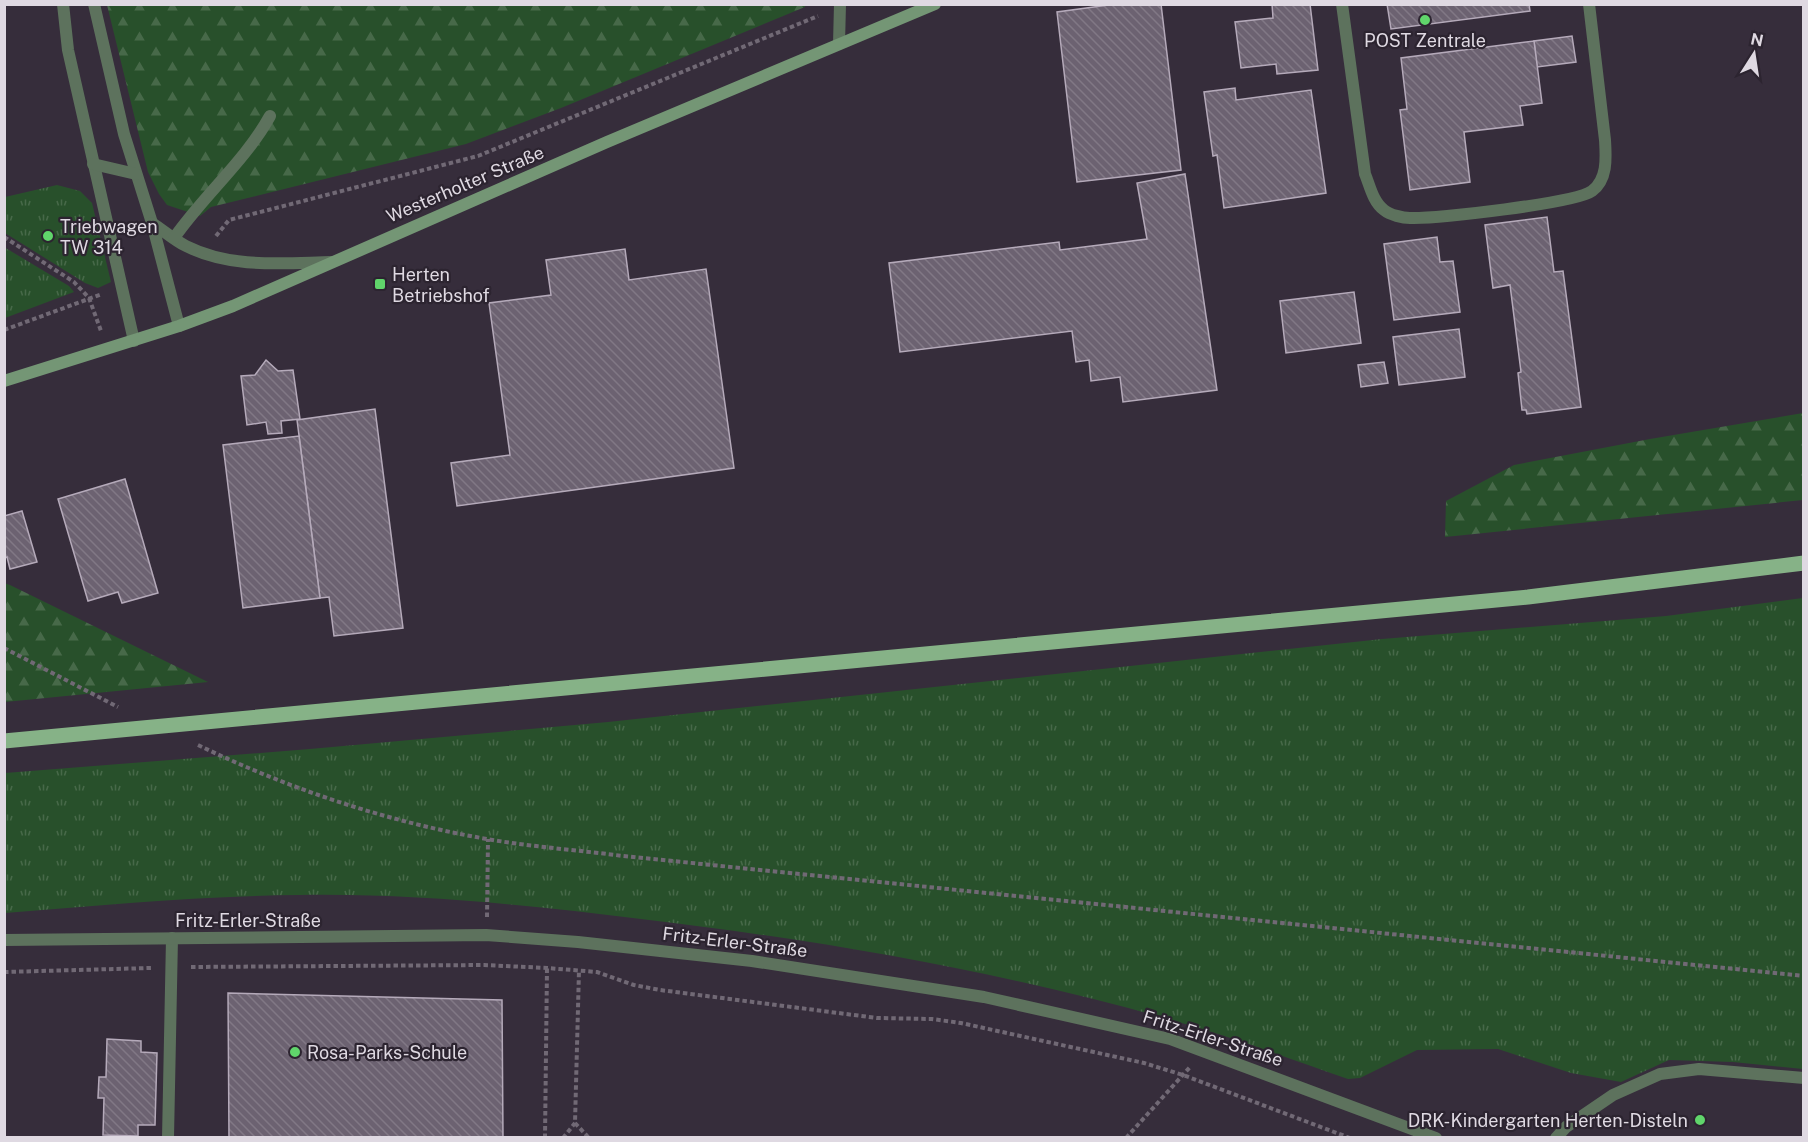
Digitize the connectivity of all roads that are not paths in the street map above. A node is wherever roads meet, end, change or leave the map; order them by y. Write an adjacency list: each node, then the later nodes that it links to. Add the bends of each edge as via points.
1 (63, 4): 9 (street, via 68,50)
2 (94, 4): 10 (street)
3 (840, 4): 7 (street)
4 (935, 4): 7 (street, Westerholter Straße)
5 (1342, 4): 6 (street, via 1365,174 1384,211 1407,218 1434,218 1558,200 1592,191 1602,179 1606,162)
6 (1589, 4)
7 (839, 44): 13 (street, Westerholter Straße)
8 (270, 116): 12 (street, via 257,139)
9 (93, 164): 10 (street); 15 (street)
10 (136, 174): 11 (street)
11 (152, 223): 12 (street); 14 (street)
12 (174, 238): 13 (street, via 207,255 246,264)
13 (332, 262): 14 (street, Westerholter Straße)
14 (179, 326): 15 (street, Westerholter Straße)
15 (134, 341): 16 (street, Westerholter Straße)
16 (4, 381)
17 (1803, 563): 18 (main road, via 1516,598)
18 (4, 741)
19 (172, 938): 20 (street, Fritz-Erler-Straße); 22 (street); 23 (street, Fritz-Erler-Straße, via 486,935 742,959 984,998 1170,1039)
20 (4, 940)
21 (1803, 1078): 24 (street, via 1699,1069 1660,1074 1613,1095)
22 (168, 1137)
23 (1437, 1137)
24 (1556, 1137)

